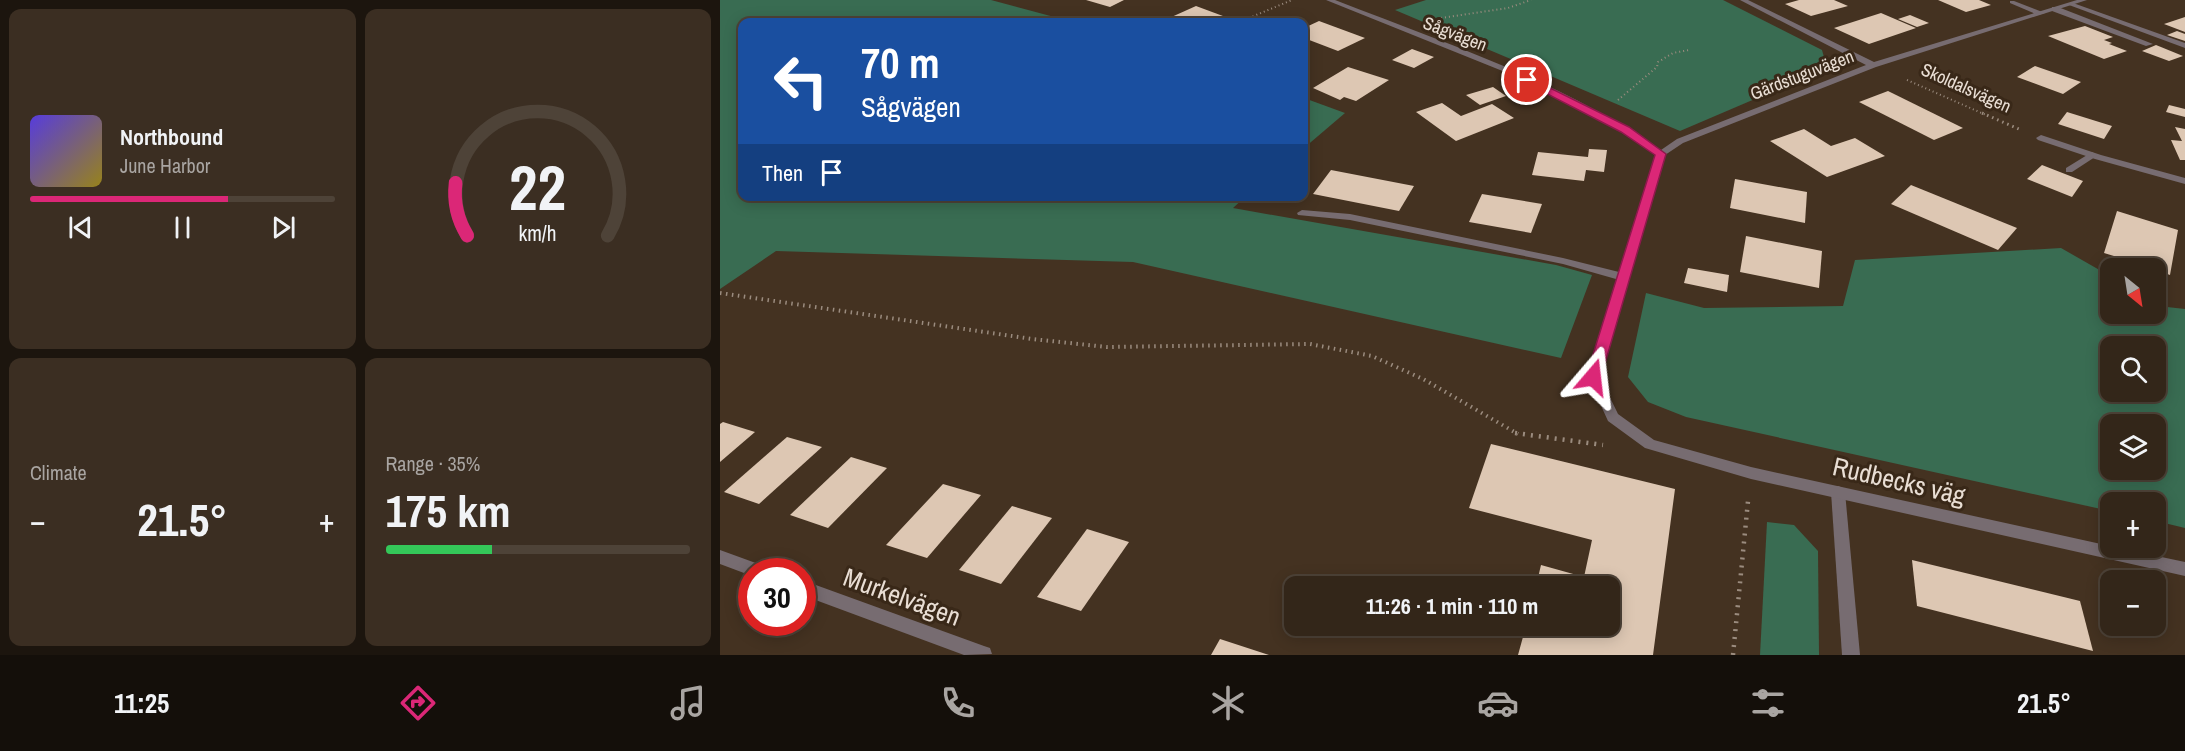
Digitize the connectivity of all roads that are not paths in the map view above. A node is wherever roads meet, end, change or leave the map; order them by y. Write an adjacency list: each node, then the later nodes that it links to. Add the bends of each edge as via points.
1 (1329, 0): 13 (street, Sågvägen, via 1508,70 1621,127)
2 (1743, 0): 11 (street)
3 (2084, 0): 5 (street, Gärdstuguvägen); 8 (street)
4 (2012, 2): 7 (street)
5 (2071, 4): 6 (street, Gärdstuguvägen); 10 (street)
6 (2055, 9): 7 (street, Gärdstuguvägen); 9 (street)
7 (2041, 14): 11 (street, Gärdstuguvägen)
8 (2165, 30)
9 (2149, 44)
10 (2185, 46)
11 (1873, 65): 13 (street, Gärdstuguvägen, via 1680,141)
12 (2041, 138): 14 (street)
13 (1661, 154): 18 (street)
14 (2092, 155): 15 (street); 16 (street)
15 (2069, 170)
16 (2185, 181)
17 (1302, 213): 18 (street, via 1350,217 1563,261)
18 (1623, 278): 19 (street, Rudbecks väg, via 1593,377 1613,417 1650,444 1750,473)
19 (1838, 492): 22 (street, Rudbecks väg); 25 (street)
20 (720, 557): 21 (street)
21 (738, 564)
22 (2185, 569)
23 (816, 592): 24 (street, Murkelvägen)
24 (984, 654)
25 (1851, 655)

